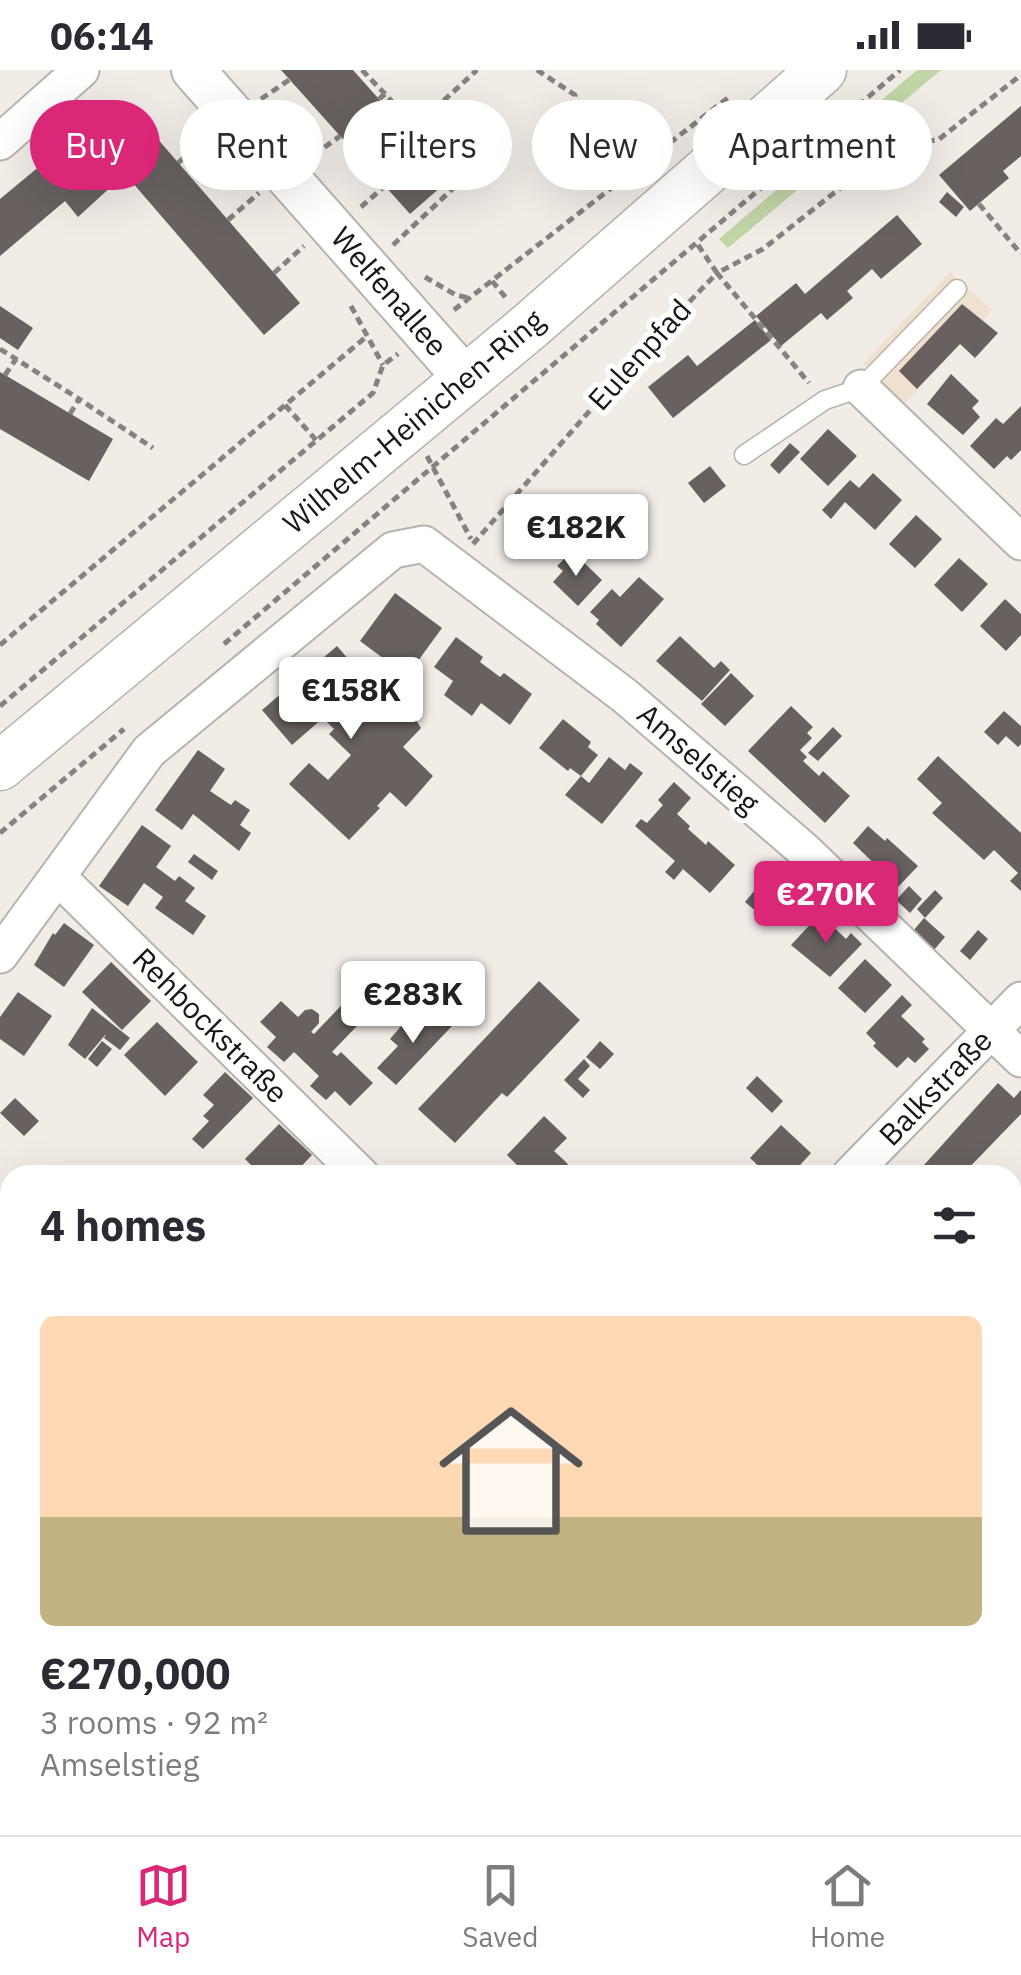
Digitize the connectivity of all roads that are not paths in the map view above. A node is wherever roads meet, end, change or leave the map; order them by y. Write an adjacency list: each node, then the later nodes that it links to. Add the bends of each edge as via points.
1 (192, 70): 6 (street, Welfenallee)
2 (822, 70): 6 (main road, Wilhelm-Heinichen-Ring)
3 (75, 75): 4 (street)
4 (0, 142)
5 (957, 288): 7 (lane)
6 (466, 379): 10 (main road, Wilhelm-Heinichen-Ring)
7 (861, 388): 8 (lane, via 825,400); 9 (street)
8 (744, 454)
9 (1021, 542)
10 (0, 766)
11 (58, 877): 12 (street); 14 (street, Amselstieg, via 149,751 393,550 424,544 464,554 805,852); 16 (street, Rehbockstraße)
12 (0, 955)
13 (1021, 1000): 14 (street, Balkstraße)
14 (991, 1030): 15 (street, Amselstieg); 17 (street, Balkstraße)
15 (1021, 1059)
16 (346, 1165)
17 (860, 1165)

